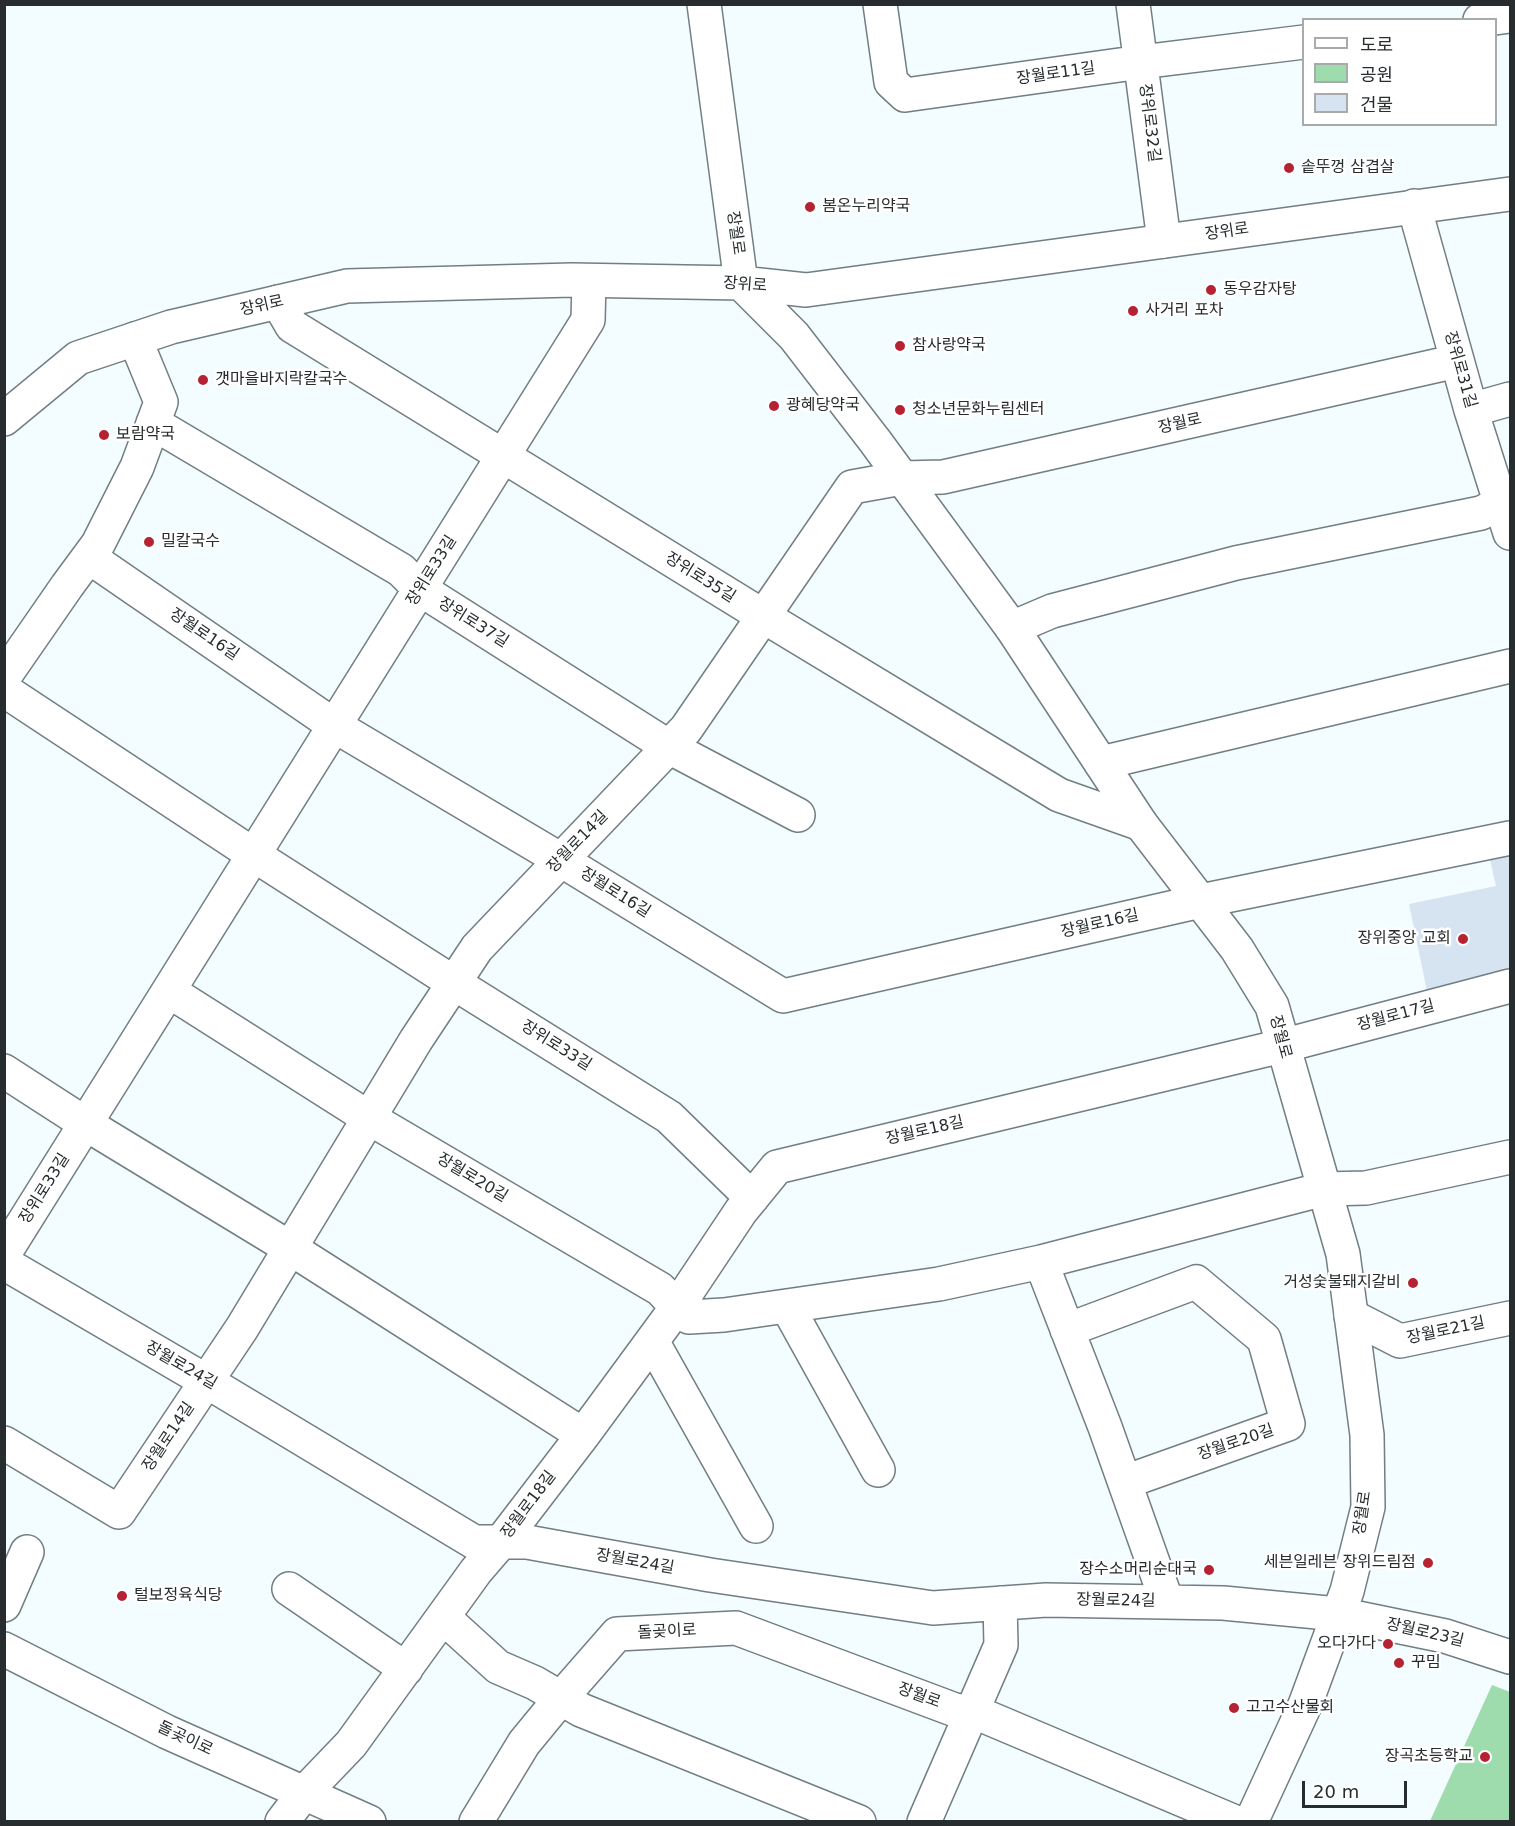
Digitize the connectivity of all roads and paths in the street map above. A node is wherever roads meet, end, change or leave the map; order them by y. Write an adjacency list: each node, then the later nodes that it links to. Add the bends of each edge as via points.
1 (704, 4): 12 (street, 장월로)
2 (880, 4): 7 (street, 장월로11길, via 891,82 905,95)
3 (1133, 4): 7 (street, 장위로32길)
4 (1510, 16): 5 (street)
5 (1495, 18)
6 (1302, 42): 7 (street, 장월로11길)
7 (1141, 62): 10 (street, 장위로32길)
8 (1510, 194): 9 (street, 장위로)
9 (1414, 206): 10 (street, 장위로); 15 (street, 장위로31길)
10 (1164, 241): 12 (street, 장위로, via 806,290)
11 (589, 280): 12 (street, 장위로); 13 (street, 장위로, via 347,286); 20 (street, 장위로33길, via 588,320)
12 (741, 283): 21 (street, 장월로, via 794,336)
13 (278, 302): 14 (street, 장위로); 20 (street, 장위로35길, via 292,326)
14 (135, 339): 18 (street, 장위로, via 78,358); 19 (street, via 161,402)
15 (1457, 361): 17 (street, 장위로31길); 21 (street, 장월로, via 943,477)
16 (1510, 399): 17 (street)
17 (1471, 410): 22 (street, 장위로31길)
18 (4, 419)
19 (153, 423): 23 (street, via 137,467); 24 (street, 장위로37길, via 401,570)
20 (504, 456): 24 (street, 장위로33길); 25 (street, 장위로35길)
21 (902, 478): 25 (street, 장월로14길, via 852,487); 26 (street, 장월로)
22 (1506, 518): 26 (street, via 1481,513 1236,563 1052,611)
23 (89, 557): 28 (street); 30 (street, 장월로16길)
24 (420, 589): 30 (street, 장위로33길); 31 (street, 장위로37길)
25 (763, 616): 31 (street, 장월로14길, via 686,729); 34 (street, 장위로35길, via 1059,795)
26 (1012, 628): 32 (street, 장월로)
27 (1510, 666): 32 (street)
28 (4, 677)
29 (4, 690): 36 (street, 장위로33길)
30 (335, 726): 36 (street, 장위로33길); 37 (street, 장월로16길)
31 (669, 747): 33 (street, 장위로37길); 37 (street, 장월로14길)
32 (1101, 764): 34 (street, 장월로)
33 (798, 814)
34 (1141, 824): 38 (street, 장월로)
35 (1510, 838): 38 (street)
36 (254, 855): 39 (street, 장위로33길); 41 (street, 장위로33길)
37 (561, 860): 38 (street, 장월로16길, via 783,996); 39 (street, 장월로14길, via 477,948)
38 (1201, 901): 42 (street, 장월로, via 1272,1006)
39 (454, 983): 44 (street, 장월로14길); 48 (street, 장위로33길, via 669,1117)
40 (1510, 986): 42 (street, 장월로17길)
41 (169, 991): 44 (street, 장월로20길); 45 (street, 장위로33길)
42 (1282, 1046): 47 (street, 장월로); 48 (street, 장월로18길, via 777,1167)
43 (4, 1071): 45 (street)
44 (369, 1118): 49 (street, 장월로14길); 54 (street, 장월로20길, via 660,1289)
45 (86, 1124): 49 (street); 50 (street, 장위로33길)
46 (1510, 1156): 47 (street, via 1366,1188)
47 (1324, 1188): 51 (street, 장월로20길); 55 (street, 장월로, via 1343,1254)
48 (752, 1198): 54 (street, 장월로18길)
49 (290, 1248): 59 (street, 장월로14길); 60 (street)
50 (4, 1254)
51 (1041, 1262): 53 (street, 장월로20길, via 939,1284); 57 (street)
52 (4, 1263): 59 (street, 장월로24길)
53 (787, 1306): 54 (street, 장월로20길, via 689,1317); 62 (street)
54 (677, 1307): 58 (street, 장월로18길)
55 (1352, 1316): 56 (street, 장월로21길, via 1401,1341); 72 (street, 장월로, via 1367,1434 1368,1507)
56 (1510, 1318)
57 (1067, 1330): 63 (street); 63 (street, 장월로20길, via 1196,1282 1264,1339 1288,1424)
58 (652, 1341): 60 (street, 장월로18길); 64 (street)
59 (206, 1381): 61 (street, 장월로14길, via 119,1512); 65 (street, 장월로24길, via 474,1542)
60 (582, 1435): 65 (street, 장월로18길)
61 (4, 1443)
62 (878, 1470)
63 (1125, 1482): 69 (street)
64 (756, 1526)
65 (501, 1542): 67 (street, 장월로24길, via 527,1542); 73 (street, 장월로18길)
66 (27, 1552): 71 (street)
67 (750, 1581): 70 (street, 장월로24길, via 933,1608); 74 (street)
68 (289, 1589): 77 (street)
69 (1167, 1602): 70 (street, 장월로24길); 72 (street, 장월로24길)
70 (1000, 1603): 79 (street, via 1001,1645)
71 (4, 1605)
72 (1338, 1614): 76 (street, 장월로23길, via 1445,1636); 87 (street, 장월로, via 1305,1705)
73 (443, 1617): 77 (street, 장월로18길); 78 (street, via 498,1667)
74 (736, 1628): 78 (street, 돌곶이로, via 617,1634); 79 (street, 장월로)
75 (4, 1649): 80 (street, 돌곶이로, via 167,1732)
76 (1510, 1657)
77 (406, 1668): 80 (street, 장월로18길, via 351,1744)
78 (561, 1698): 83 (street, 돌곶이로, via 524,1743); 84 (street, via 581,1710)
79 (970, 1713): 85 (street); 86 (street, 장월로)
80 (303, 1793): 81 (street, 장월로18길); 82 (street, 돌곶이로)
81 (282, 1821)
82 (369, 1821)
83 (476, 1821)
84 (859, 1821)
85 (924, 1821)
86 (1235, 1821)
87 (1251, 1821)

